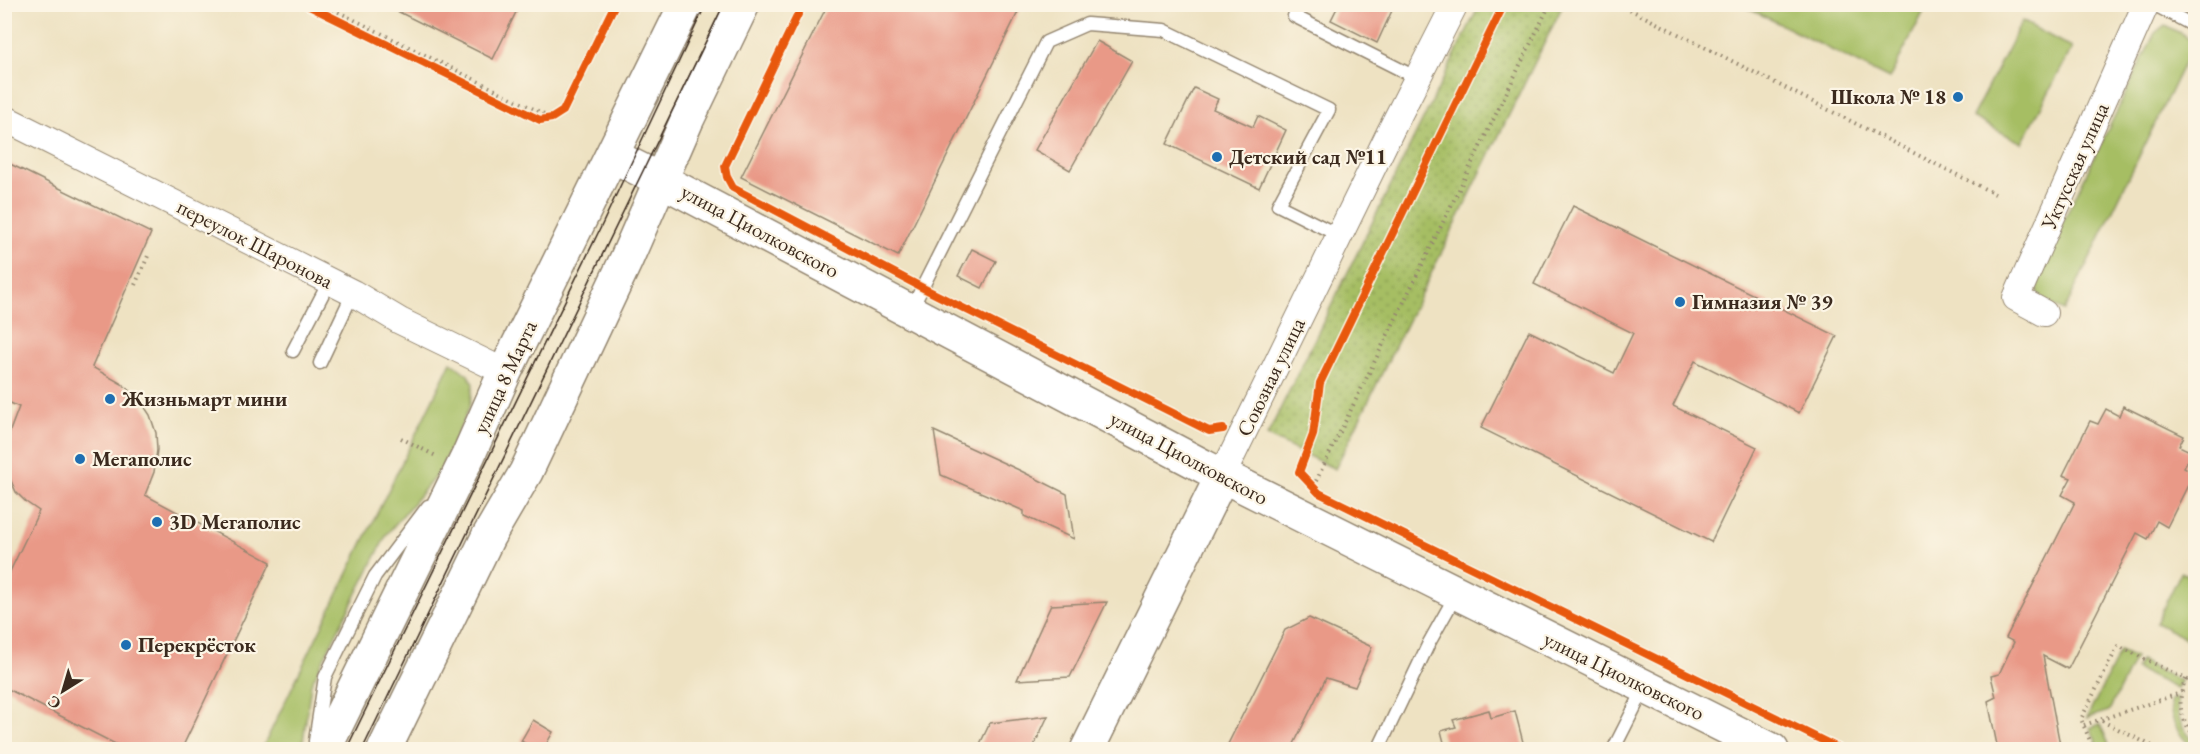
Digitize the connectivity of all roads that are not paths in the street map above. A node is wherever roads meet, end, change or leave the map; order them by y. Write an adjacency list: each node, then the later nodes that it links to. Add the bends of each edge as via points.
1 (686, 4): 10 (main road, улица 8 Марта)
2 (743, 4): 11 (main road)
3 (1300, 4): 8 (lane, via 1294,16)
4 (1455, 4): 8 (street, Союзная улица)
5 (2146, 4): 16 (street, Уктусская улица, via 2016,298)
6 (2152, 4): 7 (lane)
7 (2196, 27)
8 (1419, 79): 12 (street, Союзная улица)
9 (4, 118): 13 (street, переулок Шаронова)
10 (613, 156): 11 (main road, улица Циолковского); 19 (main road, улица 8 Марта)
11 (661, 180): 15 (main road, улица Циолковского); 26 (main road, via 526,472 488,537)
12 (1340, 236): 15 (lane, via 1278,205 1329,110 1164,30 1087,24 1046,42); 21 (street, Союзная улица)
13 (329, 282): 14 (street, переулок Шаронова); 17 (lane)
14 (353, 293): 18 (lane); 19 (street, переулок Шаронова, via 400,321)
15 (911, 311): 21 (main road, улица Циолковского)
16 (2044, 313)
17 (293, 351)
18 (320, 363)
19 (505, 372): 20 (main road, улица 8 Марта)
20 (468, 456): 24 (lane, via 375,576 326,677); 25 (main road, улица 8 Марта)
21 (1222, 476): 22 (main road, улица Циолковского); 27 (main road, Союзная улица)
22 (1457, 593): 23 (main road, улица Циолковского); 28 (lane)
23 (1646, 686): 29 (lane); 30 (main road, улица Циолковского)
24 (314, 750)
25 (324, 750)
26 (384, 750)
27 (1087, 750)
28 (1377, 750)
29 (1613, 750)
30 (1772, 750)

